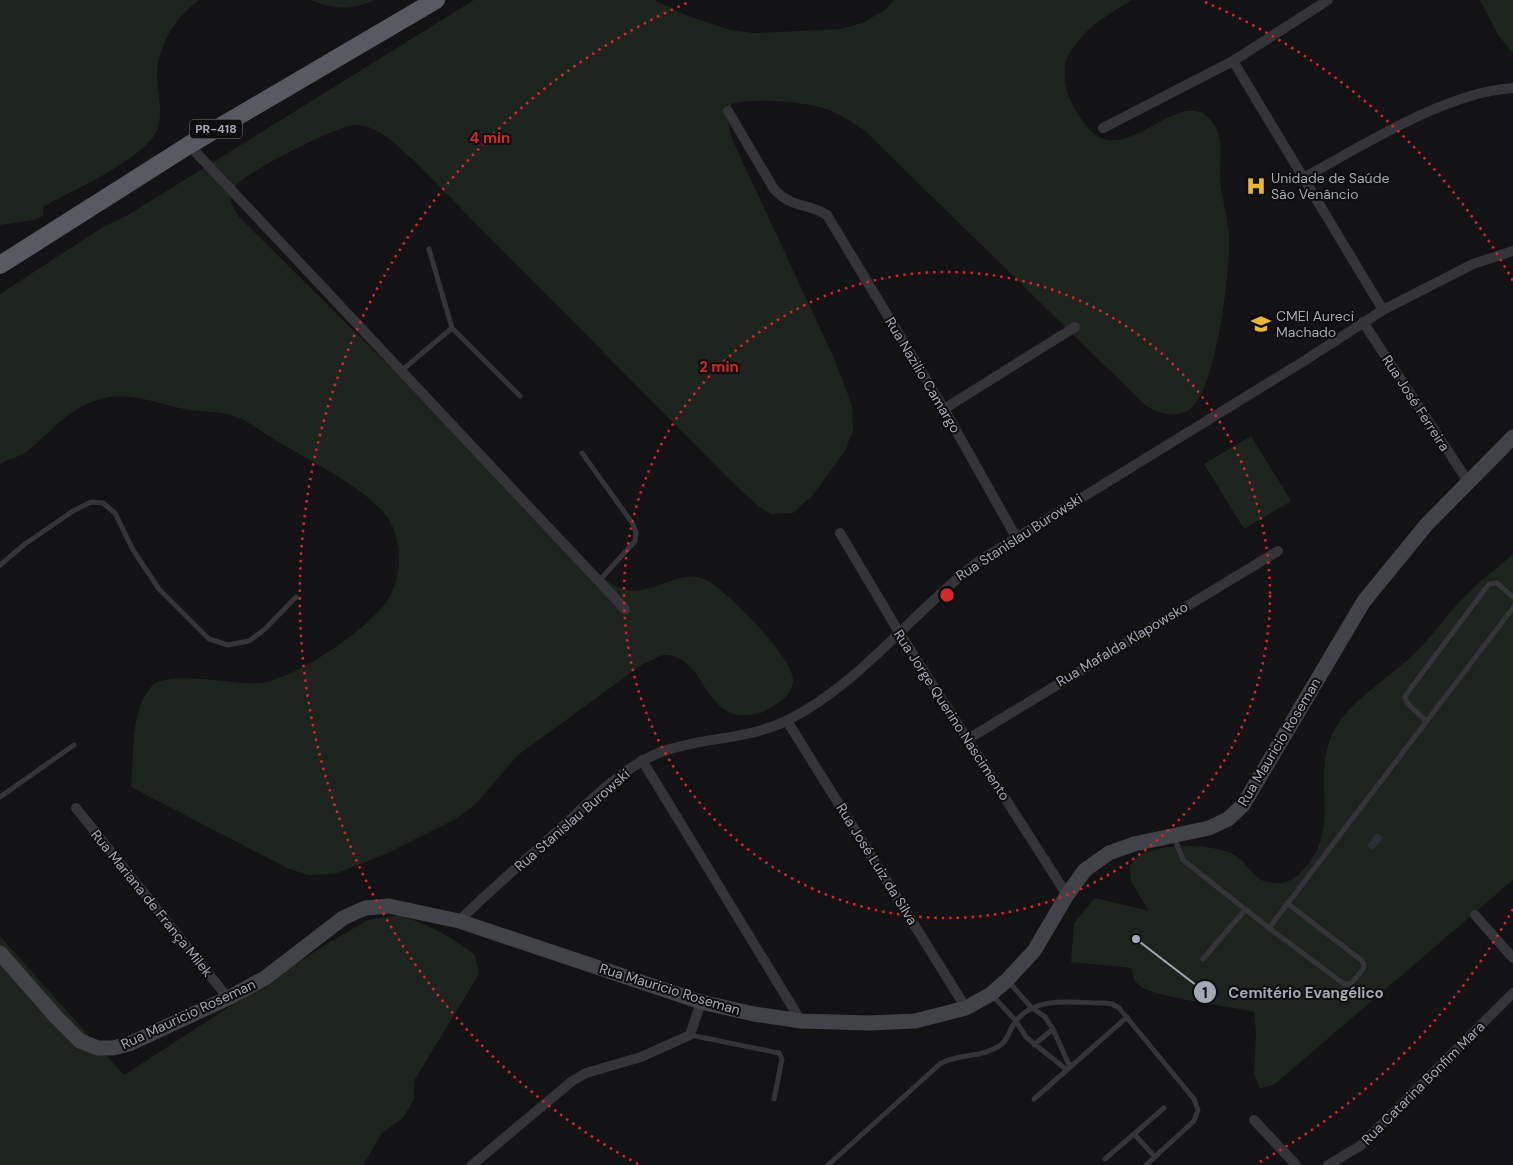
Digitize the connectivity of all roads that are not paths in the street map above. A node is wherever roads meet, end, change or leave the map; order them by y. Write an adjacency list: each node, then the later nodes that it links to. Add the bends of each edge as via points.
1 (436, 0): 7 (highway, PR-418)
2 (1328, 0): 3 (street)
3 (1233, 61): 6 (street); 8 (street)
4 (1513, 88): 8 (street, via 1495,89 1423,114)
5 (728, 111): 18 (street, Rua Nazilio Camargo, via 774,189 791,203 819,210 827,216)
6 (1103, 128)
7 (189, 146): 11 (highway, PR-418); 16 (street)
8 (1304, 177): 12 (street)
9 (429, 249): 15 (lane)
10 (1513, 251): 12 (street, Rua Stanislau Burowski, via 1473,264)
11 (0, 266)
12 (1383, 310): 13 (street, Rua Stanislau Burowski)
13 (1363, 322): 21 (street, Rua José Ferreira); 23 (street, Rua Stanislau Burowski)
14 (1075, 327): 18 (street)
15 (452, 328): 16 (lane); 17 (lane)
16 (401, 371): 26 (street)
17 (520, 396)
18 (944, 409): 23 (street, Rua Nazilio Camargo)
19 (1513, 437): 21 (main road, Rua Mauricio Roseman)
20 (582, 453): 26 (lane, via 633,524 636,533 634,541)
21 (1469, 483): 39 (main road, Rua Mauricio Roseman, via 1427,524 1364,601 1244,804 1228,819 1209,828)
22 (840, 533): 31 (street, Rua Jorge Querino Nascimento)
23 (1016, 537): 31 (street, Rua Stanislau Burowski, via 946,585)
24 (1278, 551): 34 (street, Rua Mafalda Klapowsko)
25 (0, 565): 27 (lane, via 73,511 91,502 103,503 115,512 133,550 159,589 209,638 228,645 249,641)
26 (599, 581): 30 (street)
27 (296, 597)
28 (1513, 597): 33 (lane, via 1497,583 1489,584 1405,696 1407,704)
29 (1513, 608): 33 (lane)
30 (626, 609)
31 (900, 634): 32 (street, Rua Stanislau Burowski, via 869,663); 34 (street, Rua Jorge Querino Nascimento)
32 (787, 721): 36 (street, Rua Stanislau Burowski, via 754,732 663,751); 55 (street, Rua José Luiz da Silva)
33 (1426, 721): 41 (lane)
34 (968, 739): 40 (street, Rua Jorge Querino Nascimento)
35 (74, 745): 37 (lane)
36 (642, 760): 44 (street, Rua Stanislau Burowski, via 618,777); 57 (street)
37 (0, 796)
38 (76, 808): 52 (street, Rua Mariana de França Milek)
39 (1174, 836): 40 (main road, Rua Mauricio Roseman, via 1109,853 1085,870); 42 (lane, via 1183,860)
40 (1067, 895): 49 (main road, Rua Mauricio Roseman, via 1034,951)
41 (1287, 903): 45 (lane); 45 (lane, via 1361,960 1363,969 1351,984 1344,984)
42 (1246, 910): 45 (lane); 48 (lane)
43 (1475, 915): 47 (street)
44 (459, 921): 52 (main road, Rua Mauricio Roseman, via 389,906 365,908 343,918 265,978); 53 (main road, Rua Mauricio Roseman)
45 (1269, 928)
46 (0, 953): 52 (main road, Rua Mauricio Roseman, via 80,1041 98,1048 129,1044)
47 (1513, 958)
48 (1203, 960)
49 (1007, 980): 51 (main road, Rua Mauricio Roseman); 54 (lane)
50 (1513, 993): 74 (street, Rua Catarina Bonfim Mara, via 1360,1146)
51 (991, 994): 55 (main road, Rua Mauricio Roseman); 58 (lane)
52 (228, 998)
53 (701, 1002): 57 (main road, Rua Mauricio Roseman); 60 (street)
54 (1031, 1007): 56 (lane, via 1046,1003 1112,1004); 58 (lane); 59 (lane, via 1045,1017)
55 (966, 1008): 57 (main road, Rua Mauricio Roseman, via 915,1021)
56 (1126, 1017): 62 (lane); 68 (lane, via 1194,1099 1198,1110 1194,1121)
57 (801, 1021)
58 (1016, 1021): 61 (lane); 71 (lane, via 1007,1039 999,1046 940,1064)
59 (1053, 1029): 61 (lane); 62 (lane)
60 (690, 1035): 63 (lane, via 779,1054 782,1059); 70 (street, via 642,1057 586,1073)
61 (1034, 1045): 62 (lane)
62 (1068, 1068): 64 (lane)
63 (774, 1099)
64 (1034, 1099)
65 (1164, 1108): 67 (lane)
66 (1254, 1120): 73 (street)
67 (1134, 1134): 68 (lane); 69 (lane)
68 (1155, 1157): 72 (lane)
69 (1105, 1159)
70 (472, 1165)
71 (828, 1165)
72 (1146, 1165)
73 (1296, 1165)
74 (1328, 1165)

